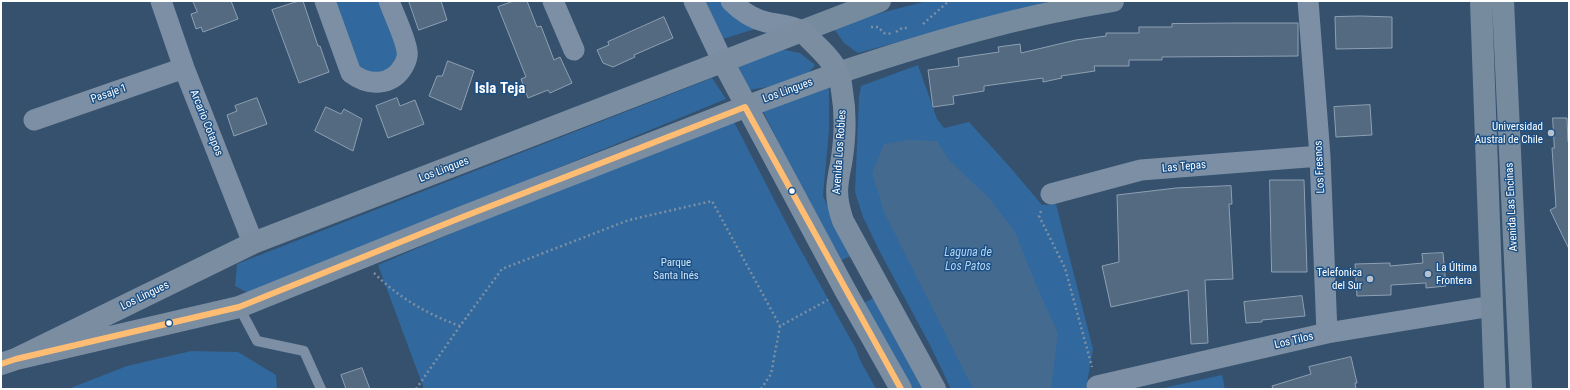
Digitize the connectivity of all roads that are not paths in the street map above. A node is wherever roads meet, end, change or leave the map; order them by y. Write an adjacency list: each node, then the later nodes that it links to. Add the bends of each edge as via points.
1 (161, 1): 15 (street, Arcario Cotapos)
2 (325, 1): 3 (street, via 351,73 358,79 376,83 398,73 408,52)
3 (389, 1)
4 (553, 1): 13 (street)
5 (694, 1): 14 (street)
6 (731, 1): 12 (street, Avenida Los Robles, via 757,19)
7 (880, 1): 12 (street, Los Lingues)
8 (1111, 1): 16 (street, Los Lingues, via 969,32)
9 (1308, 1): 19 (street, Los Fresnos)
10 (1481, 1): 25 (street, Avenida Las Encinas)
11 (1503, 1): 24 (street, Avenida Las Encinas)
12 (802, 31): 14 (main road, Los Lingues); 16 (main road, Avenida Los Robles)
13 (574, 50)
14 (723, 62): 17 (main road); 21 (main road, Los Lingues)
15 (184, 68): 18 (street, Pasaje 1); 21 (street, Arcario Cotapos)
16 (838, 73): 17 (main road, Los Lingues); 22 (main road, Avenida Los Robles, via 844,115 841,164 836,186 839,209)
17 (745, 106): 23 (main road); 26 (main road, Los Lingues)
18 (34, 120)
19 (1320, 156): 20 (street, Las Tepas, via 1141,170); 27 (street, Los Fresnos)
20 (1050, 194)
21 (253, 243): 28 (main road, Los Lingues)
22 (874, 279): 23 (main road); 32 (main road, Avenida Los Robles)
23 (845, 290): 31 (main road)
24 (1517, 304): 25 (street, Los Tilos); 34 (street, Avenida Las Encinas)
25 (1492, 305): 27 (street, Los Tilos); 33 (street, Avenida Las Encinas)
26 (239, 307): 28 (main road, Los Lingues); 30 (lane, via 257,342 304,351)
27 (1327, 333): 29 (street, Los Tilos)
28 (9, 361)
29 (1097, 386)
30 (321, 389)
31 (900, 389)
32 (935, 389)
33 (1495, 389)
34 (1520, 389)

